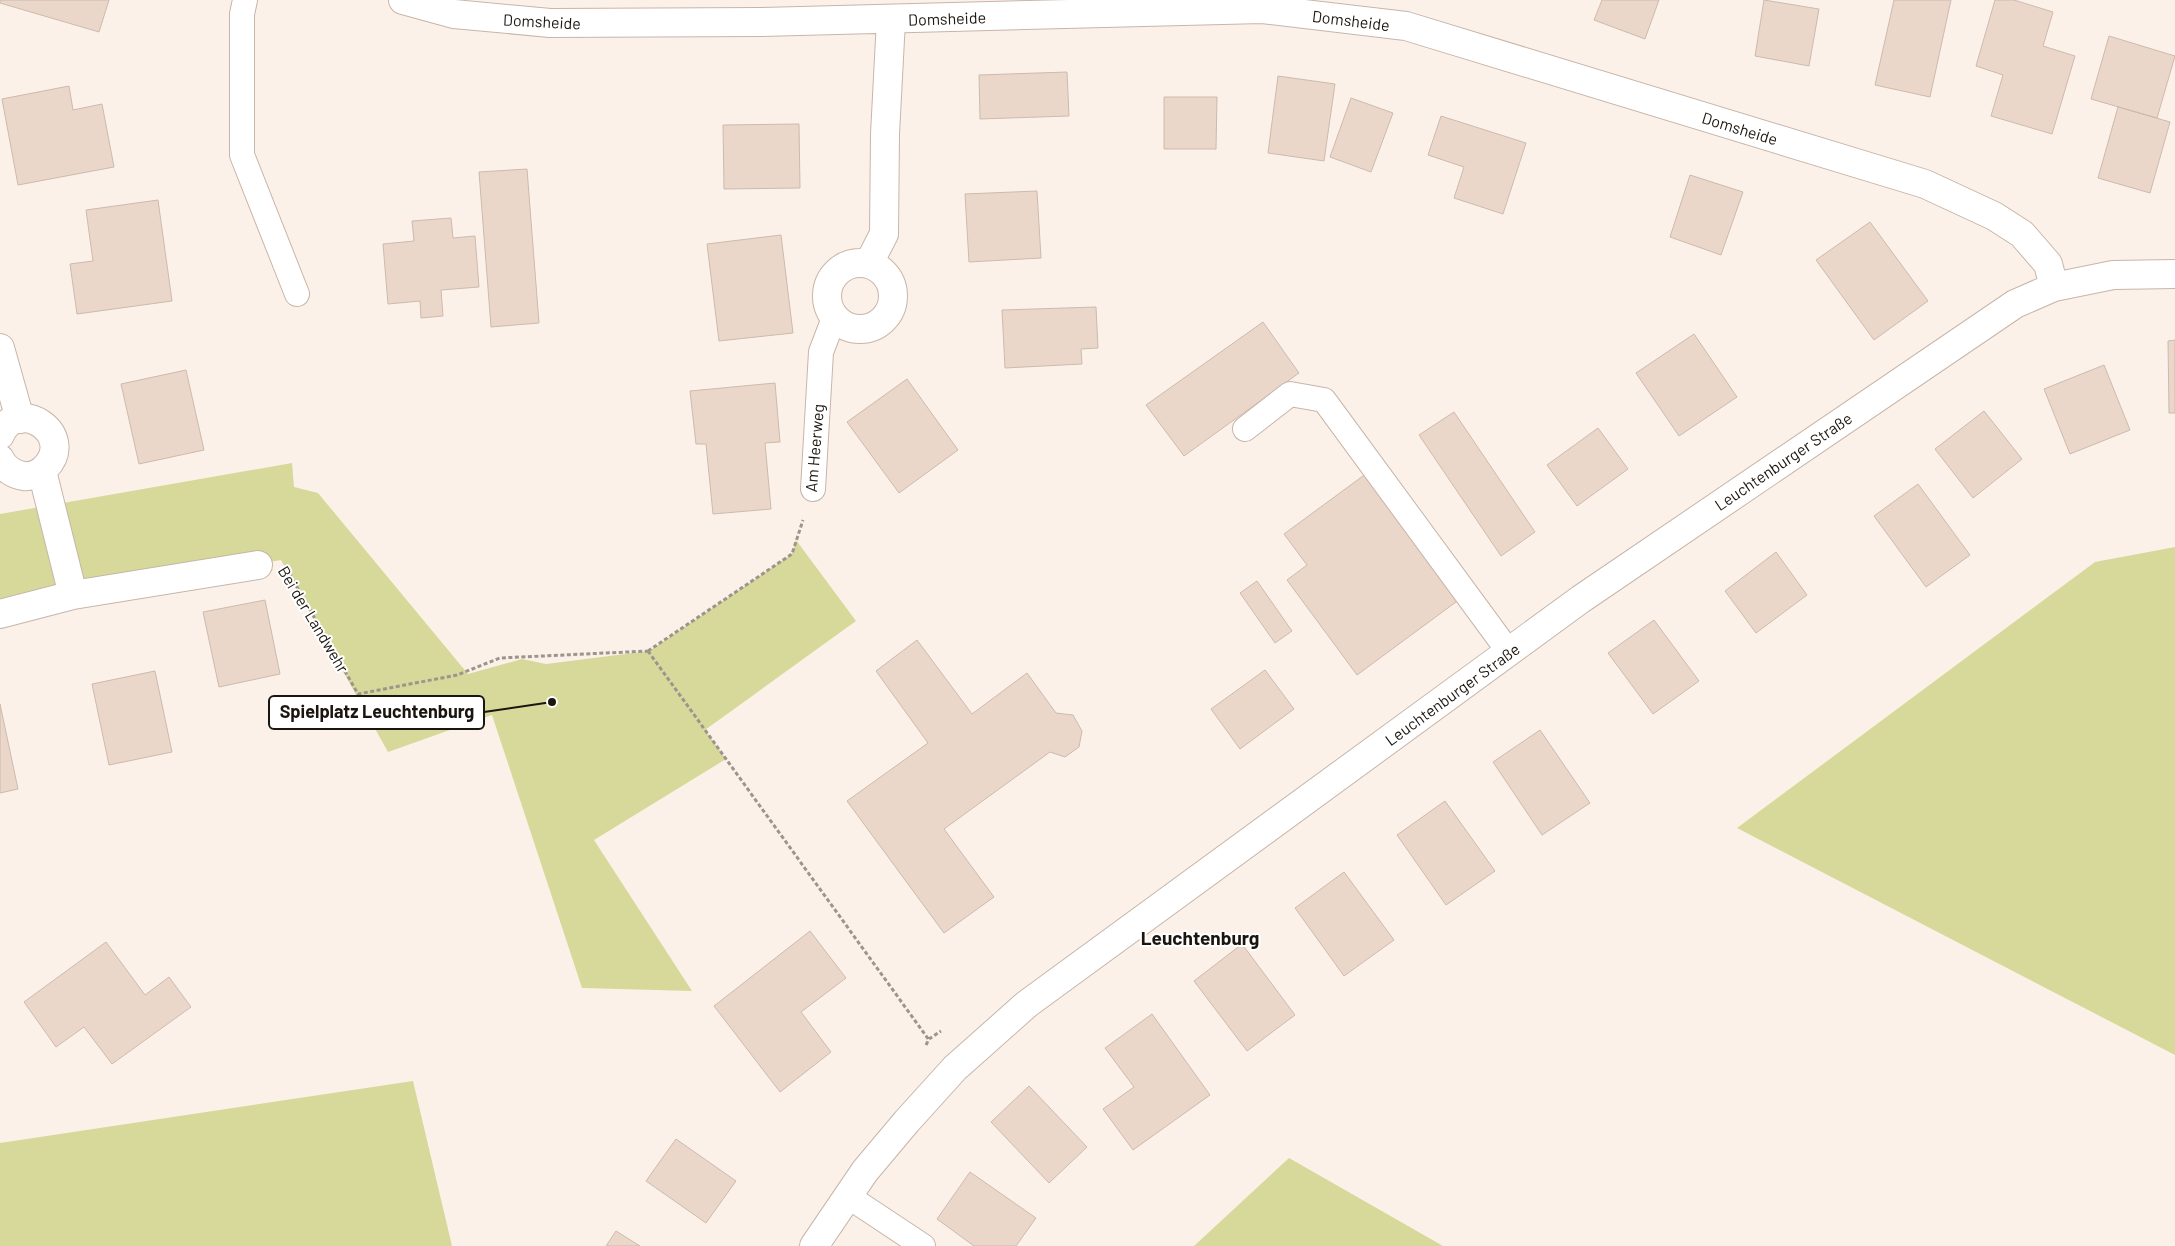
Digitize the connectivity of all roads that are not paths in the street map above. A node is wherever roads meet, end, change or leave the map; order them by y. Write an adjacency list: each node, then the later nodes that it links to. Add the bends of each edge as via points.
1 (245, 0): 8 (lane, via 242,14 242,155)
2 (403, 0): 3 (street, Domsheide)
3 (455, 7): 4 (street, Domsheide, via 550,23)
4 (891, 20): 5 (street, via 884,234); 7 (street, Domsheide, via 1262,9 1406,26 1925,184 1994,216 2022,234 2048,264)
5 (869, 263): 9 (street, via 849,265 832,279 828,299); 9 (street, via 884,272 892,284 893,303 888,314 878,324 858,329)
6 (2175, 274): 7 (street, Leuchtenburger Straße, via 2113,275)
7 (2054, 287): 19 (street, Leuchtenburger Straße, via 2015,304 1589,593)
8 (297, 294)
9 (834, 318): 15 (lane, Am Heerweg, via 821,352)
10 (0, 348): 11 (street)
11 (10, 427): 14 (street, via 37,421 50,430 54,454)
12 (1245, 429): 19 (lane, via 1290,394 1324,400)
13 (0, 459): 14 (street, via 10,471 23,476)
14 (42, 471): 17 (street)
15 (813, 489)
16 (258, 565): 17 (street, Bei der Landwehr)
17 (73, 595): 18 (street, Bei der Landwehr)
18 (0, 614)
19 (1509, 652): 20 (street, Leuchtenburger Straße, via 1027,1004 955,1068 865,1171)
20 (849, 1197): 21 (street, Leuchtenburger Straße); 22 (lane)
21 (814, 1246)
22 (923, 1246)

